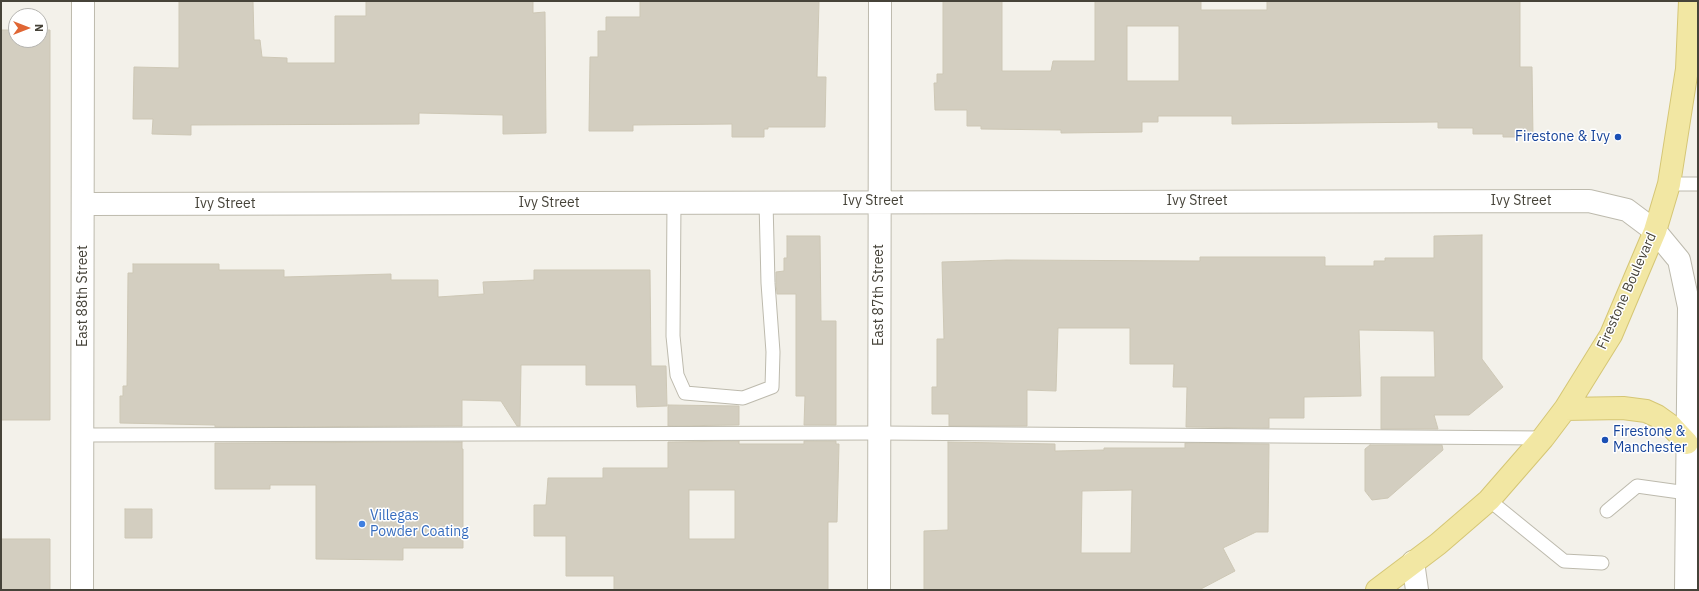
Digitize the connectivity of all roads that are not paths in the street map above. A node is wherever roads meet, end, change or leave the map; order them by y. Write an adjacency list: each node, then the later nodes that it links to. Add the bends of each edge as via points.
1 (83, 1): 9 (street, East 88th Street)
2 (880, 1): 6 (street, East 87th Street)
3 (1690, 1): 4 (main road, Firestone Boulevard, via 1687,68)
4 (1669, 184): 5 (lane); 10 (main road, Firestone Boulevard)
5 (1698, 184)
6 (879, 201): 8 (street, Ivy Street); 10 (street, Ivy Street, via 1588,201 1627,210); 12 (street, East 87th Street)
7 (674, 202): 8 (street, Ivy Street); 8 (lane, via 673,336 677,375 685,394 743,398 772,387 773,352); 9 (street, Ivy Street)
8 (766, 202)
9 (84, 204): 13 (street, East 88th Street)
10 (1655, 231): 11 (main road, Firestone Boulevard, via 1611,335); 15 (street, Ivy Street, via 1678,260 1689,307)
11 (1565, 409): 14 (main road, Firestone Boulevard); 15 (main road, via 1623,408 1646,411 1671,426)
12 (879, 433): 13 (lane); 14 (lane); 22 (street, East 87th Street)
13 (82, 435): 21 (street, East 88th Street)
14 (1543, 438): 17 (main road, Firestone Boulevard)
15 (1688, 443): 16 (street, Ivy Street)
16 (1687, 493): 18 (lane, via 1637,486); 25 (street, Ivy Street)
17 (1489, 500): 19 (main road, Firestone Boulevard); 20 (lane, via 1564,561)
18 (1607, 511)
19 (1413, 562): 23 (main road, Firestone Boulevard); 24 (street)
20 (1602, 563)
21 (82, 590)
22 (879, 590)
23 (1377, 590)
24 (1418, 590)
25 (1686, 590)

